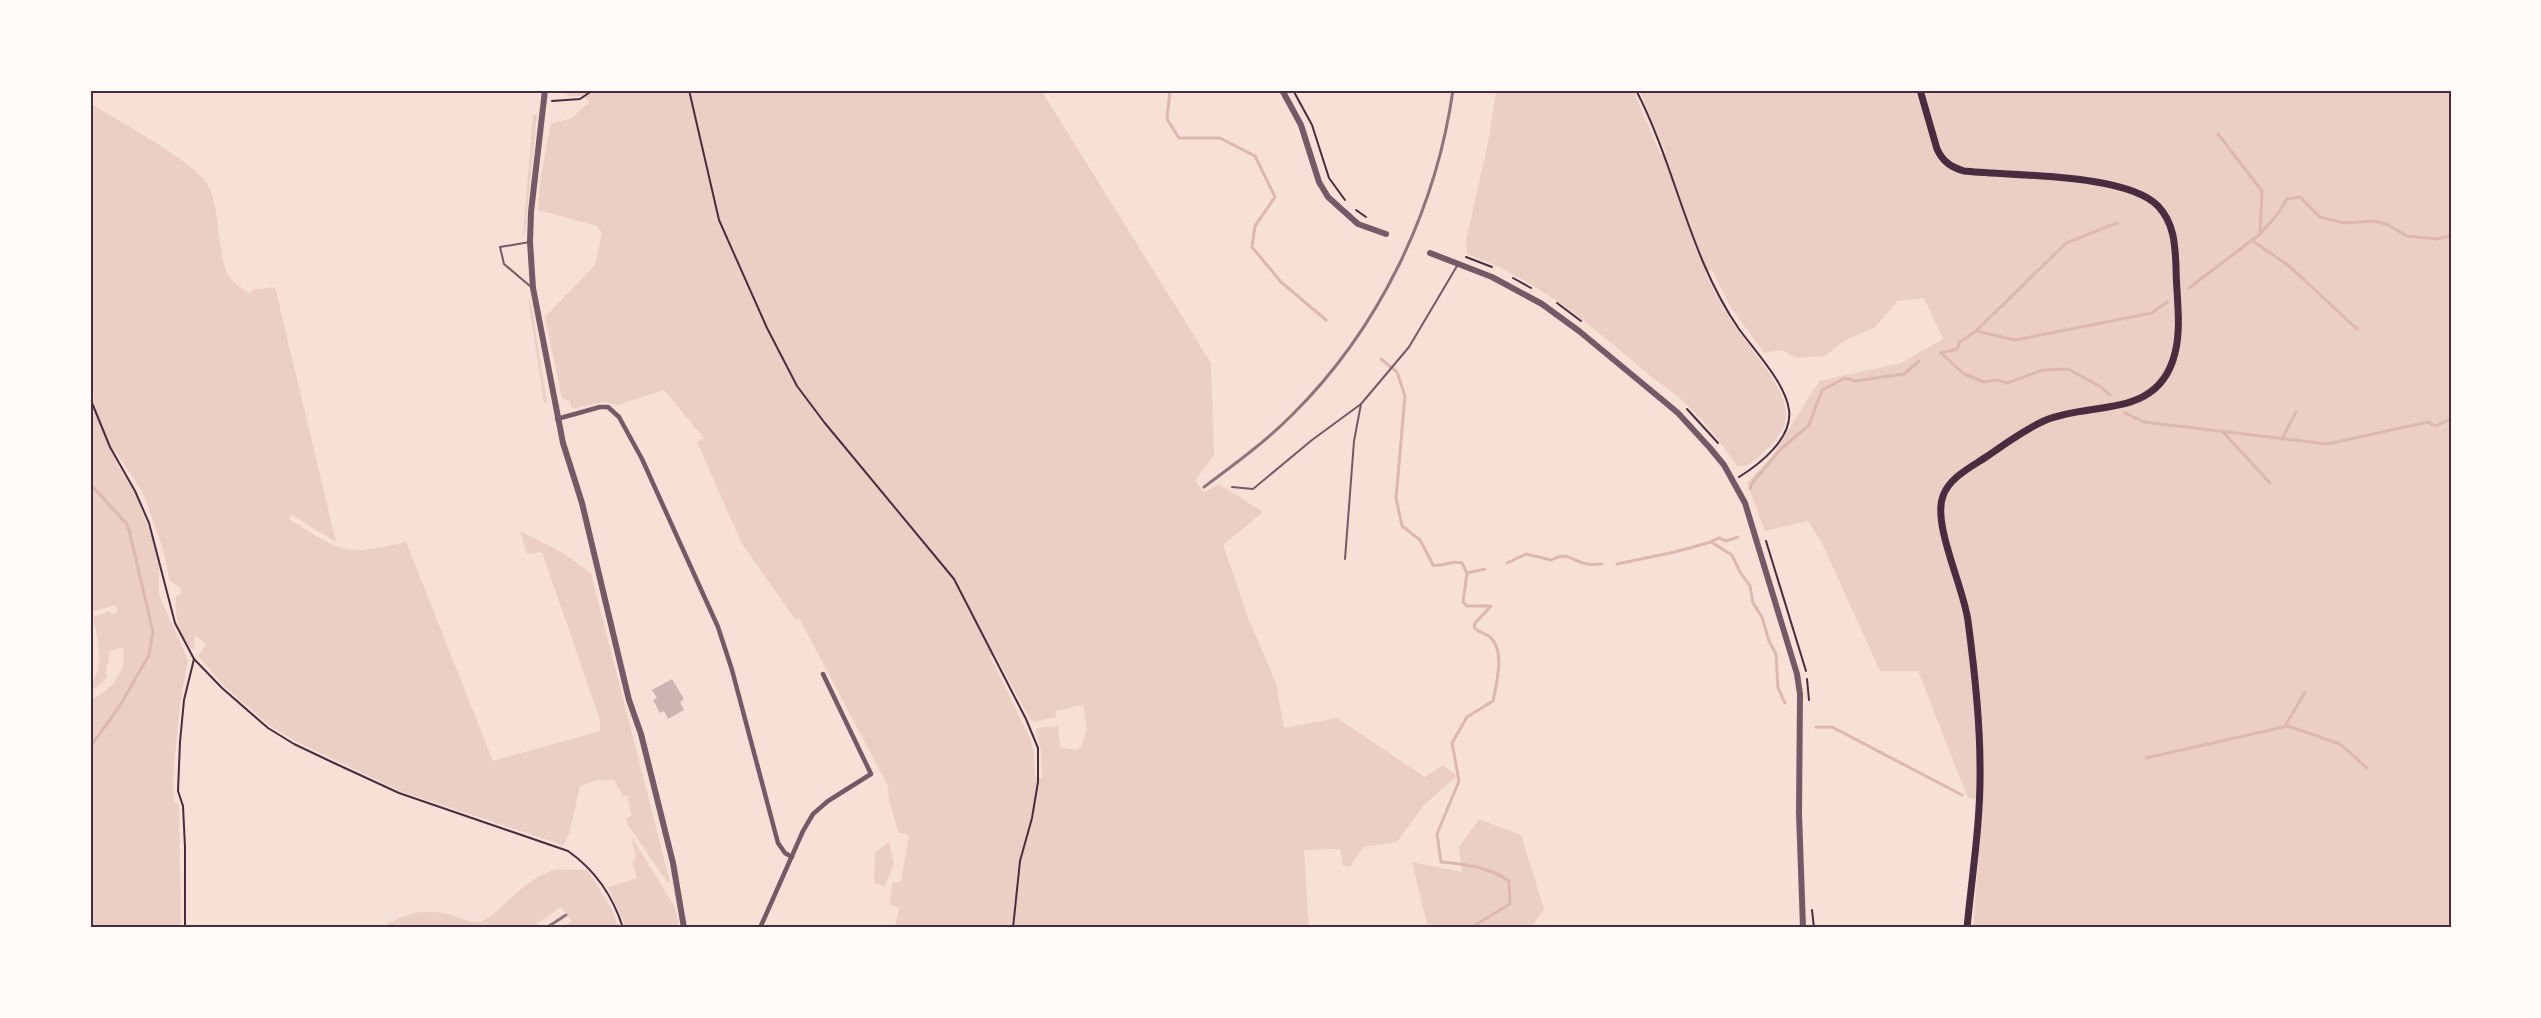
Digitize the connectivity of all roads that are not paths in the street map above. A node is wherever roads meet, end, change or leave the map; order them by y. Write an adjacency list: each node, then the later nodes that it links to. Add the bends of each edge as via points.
1 (545, 90): 5 (street)
2 (1282, 90): 4 (street, via 1301,126 1319,182 1328,197 1358,224)
3 (1920, 90): 18 (main road, via 1937,149 1949,165 1964,171 2087,180 2132,189 2151,200 2165,215 2173,234 2175,255 2176,348 2169,372 2157,386 2131,403 2061,416 2032,427 1956,478 1942,497 1940,517 1969,625 1980,767)
4 (1386, 234)
5 (530, 242): 8 (street); 8 (lane, via 500,247 504,264)
6 (1430, 252): 7 (street)
7 (1458, 264): 9 (lane, via 1409,347); 17 (street, via 1517,290 1563,318 1678,413 1724,465 1745,503 1800,694)
8 (533, 288): 10 (street)
9 (1361, 404): 11 (lane, via 1253,489); 12 (lane, via 1354,441)
10 (557, 419): 14 (street, via 608,407 616,411 642,459 718,627 778,843); 15 (street, via 641,734 673,863)
11 (1232, 487)
12 (1345, 559)
13 (823, 674): 14 (street, via 871,774 813,814)
14 (792, 857): 16 (street)
15 (684, 928)
16 (760, 928)
17 (1803, 928)
18 (1967, 928)

